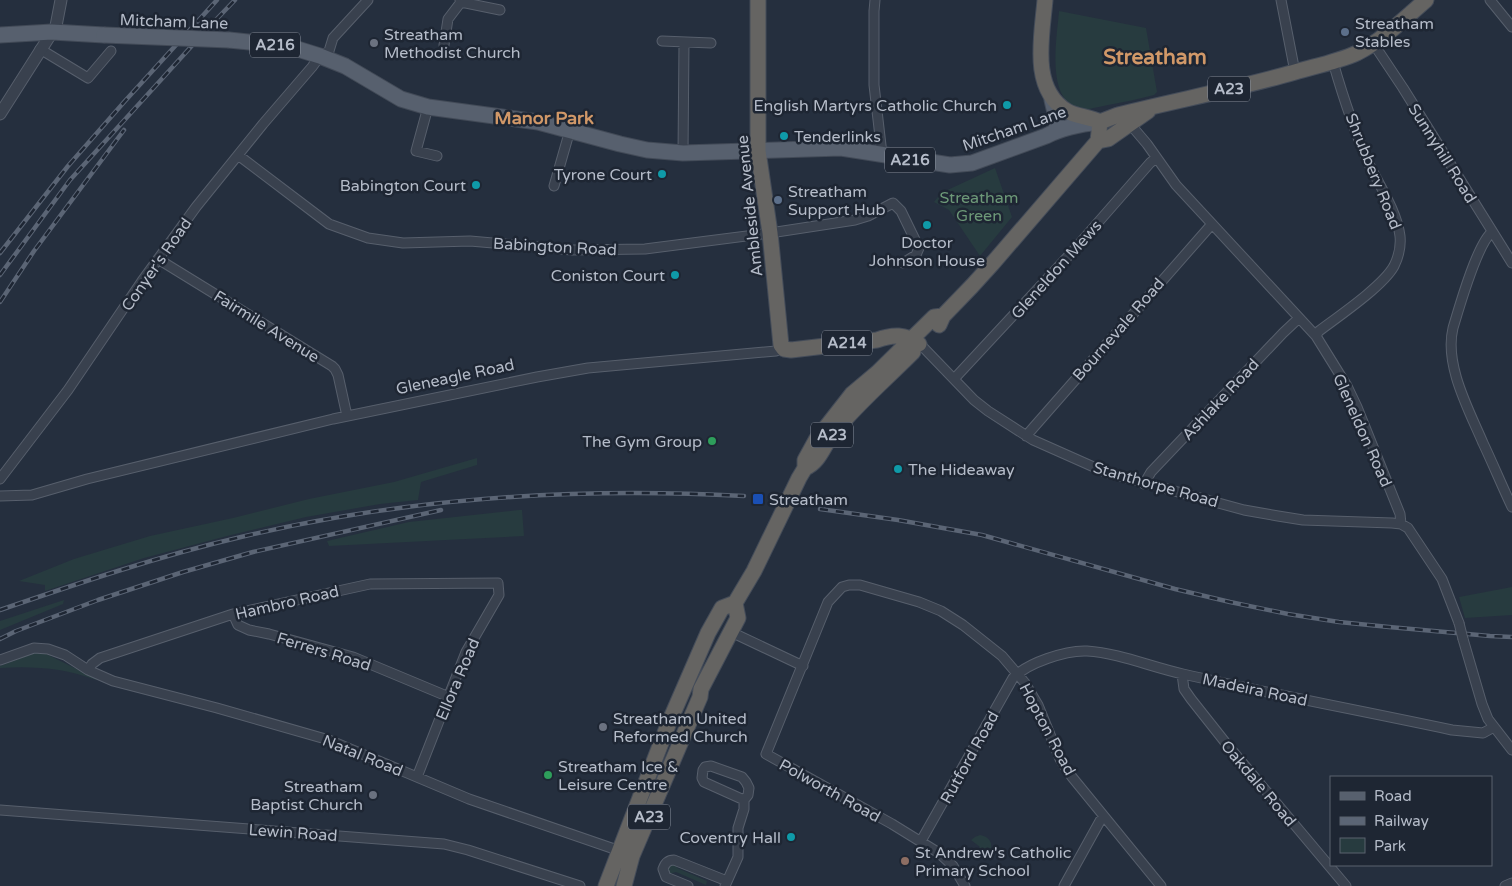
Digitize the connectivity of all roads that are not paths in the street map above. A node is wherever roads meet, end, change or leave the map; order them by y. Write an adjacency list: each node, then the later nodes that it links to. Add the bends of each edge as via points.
1 (61, 0): 12 (street)
2 (368, 0): 21 (street, Conyer's Road, via 333,38 329,51)
3 (758, 0): 33 (highway, Ambleside Avenue)
4 (875, 0): 35 (street, via 874,85)
5 (1045, 0): 24 (highway, via 1040,48 1045,81)
6 (1282, 0): 23 (street)
7 (1426, 0): 17 (highway, A23)
8 (1490, 0): 11 (street)
9 (460, 1): 10 (street); 18 (street, via 448,19)
10 (500, 10)
11 (1512, 27)
12 (52, 32): 13 (main road, Mitcham Lane / A216); 19 (street); 21 (main road, Mitcham Lane / A216, bridge, via 229,40 288,46)
13 (0, 35)
14 (662, 41): 15 (street)
15 (684, 42): 16 (street); 34 (street)
16 (711, 43)
17 (1373, 43): 22 (highway, A23); 41 (street, Sunnyhill Road)
18 (444, 45)
19 (40, 49): 20 (street, via 88,78); 27 (street)
20 (111, 51)
21 (320, 56): 25 (main road, Mitcham Lane / A216, via 345,66 401,99); 36 (street, Conyer's Road)
22 (1333, 62): 23 (highway, A23); 47 (street, Shrubbery Road, via 1357,133 1401,239 1394,266 1384,279)
23 (1295, 72): 26 (highway, A23)
24 (1052, 100): 28 (highway, via 1073,114); 31 (main road)
25 (428, 108): 30 (main road, Mitcham Lane / A216, via 538,122); 37 (street, via 416,151)
26 (1151, 108): 28 (highway, A23); 29 (highway, A23)
27 (0, 114)
28 (1100, 122): 31 (main road, Mitcham Lane / A216); 32 (highway)
29 (1130, 124): 32 (highway, A23, via 1108,139); 38 (street, Gleneldon Road)
30 (570, 130): 34 (main road, Mitcham Lane / A216, via 647,150); 39 (street)
31 (1057, 130): 35 (main road, Mitcham Lane / A216, via 972,163 933,164)
32 (1098, 141): 49 (highway, A23, via 943,316 939,325)
33 (758, 151): 34 (main road, Mitcham Lane / A216); 35 (main road, Mitcham Lane / A216, via 841,148); 42 (highway, Ambleside Avenue)
34 (683, 153)
35 (882, 154)
36 (238, 155): 42 (street, Babington Road, via 328,224 368,238 403,243 470,241 572,250 645,249); 43 (street, Conyer's Road)
37 (437, 156)
38 (1156, 158): 40 (street, Gleneldon Road); 52 (street, Gleneldon Mews)
39 (554, 186)
40 (1212, 224): 46 (street, Gleneldon Road); 54 (street, Bournevale Road)
41 (1492, 232): 44 (street, Sunnyhill Road); 59 (street, via 1483,244 1452,328 1450,350 1471,415)
42 (770, 234): 45 (street, Babington Road, via 855,220 893,204 901,211 919,248 916,255); 50 (highway, Ambleside Avenue)
43 (158, 259): 53 (street, Fairmile Avenue, via 332,366 338,375); 56 (street, Conyer's Road, via 68,390)
44 (1512, 262)
45 (903, 263)
46 (1299, 318): 47 (street, Gleneldon Road); 57 (street, Ashlake Road, via 1151,472)
47 (1316, 336): 60 (street, Gleneldon Road, via 1357,407 1400,514)
48 (877, 340): 49 (highway, Gleneagle Road / A214, via 902,335); 50 (highway, Gleneagle Road / A214, via 792,350); 51 (highway, A214, via 889,353)
49 (916, 342): 51 (highway, A23); 52 (street, Stanthorpe Road); 55 (highway, A23, via 894,371 863,399 832,435 812,465)
50 (782, 348): 53 (street, Gleneagle Road, via 565,372)
51 (888, 362): 55 (highway, A23, via 852,394 829,422 805,460)
52 (954, 380): 54 (street, Stanthorpe Road, via 974,400)
53 (347, 416): 58 (street, Gleneagle Road, via 32,495)
54 (1026, 436): 57 (street, Stanthorpe Road, via 1105,472)
55 (805, 468): 62 (highway, A23)
56 (0, 479)
57 (1144, 484): 60 (street, Stanthorpe Road, via 1244,510 1303,520)
58 (0, 496)
59 (1512, 507)
60 (1401, 524): 71 (street, Gleneldon Road, bridge, via 1408,528 1442,579 1456,614 1482,704)
61 (498, 583): 63 (street, Hambro Road, via 370,584); 70 (street, Ellora Road, via 499,595 466,652)
62 (735, 603): 64 (highway, A23, via 738,618); 78 (highway, A23, via 722,608 705,641 668,726)
63 (233, 614): 67 (street, Hambro Road, via 100,658); 70 (street, Ferrers Road, via 238,625 249,630 353,656)
64 (731, 632): 66 (street); 78 (highway, A23, via 701,689)
65 (0, 660): 67 (street, Natal Road, via 43,648 65,655)
66 (802, 666): 68 (street, Hopton Road, via 828,602 842,587 860,585 941,611 1002,656); 77 (street, Polworth Road, via 766,754)
67 (88, 670): 73 (street, Natal Road, via 113,681 329,740)
68 (1017, 673): 69 (street, Madeira Road, via 1051,658 1086,651); 76 (street, Hopton Road, via 1038,705 1060,759); 77 (street, Rutford Road)
69 (1182, 674): 71 (street, Madeira Road, via 1452,730 1483,734); 88 (street, Oakdale Road, via 1184,689 1191,699)
70 (449, 697): 73 (street, Ellora Road)
71 (1494, 727): 72 (street, Gleneldon Road)
72 (1512, 750)
73 (417, 777): 78 (street, Natal Road, via 468,799)
74 (744, 800): 74 (street, via 749,788 742,777 711,766 703,770 704,782); 79 (street, via 738,828 738,857)
75 (0, 810): 81 (street, Lewin Road, via 444,844)
76 (1104, 817): 86 (street); 87 (street, Hopton Road)
77 (921, 841): 85 (street, Polworth Road, via 952,866)
78 (626, 853): 82 (highway, A23); 83 (highway, A23)
79 (726, 884): 84 (street, via 674,860 667,862 663,869 666,877)
80 (1512, 884): 89 (street)
81 (580, 886)
82 (606, 886)
83 (624, 886)
84 (688, 886)
85 (965, 886)
86 (1064, 886)
87 (1161, 886)
88 (1346, 886)
89 (1505, 886)

